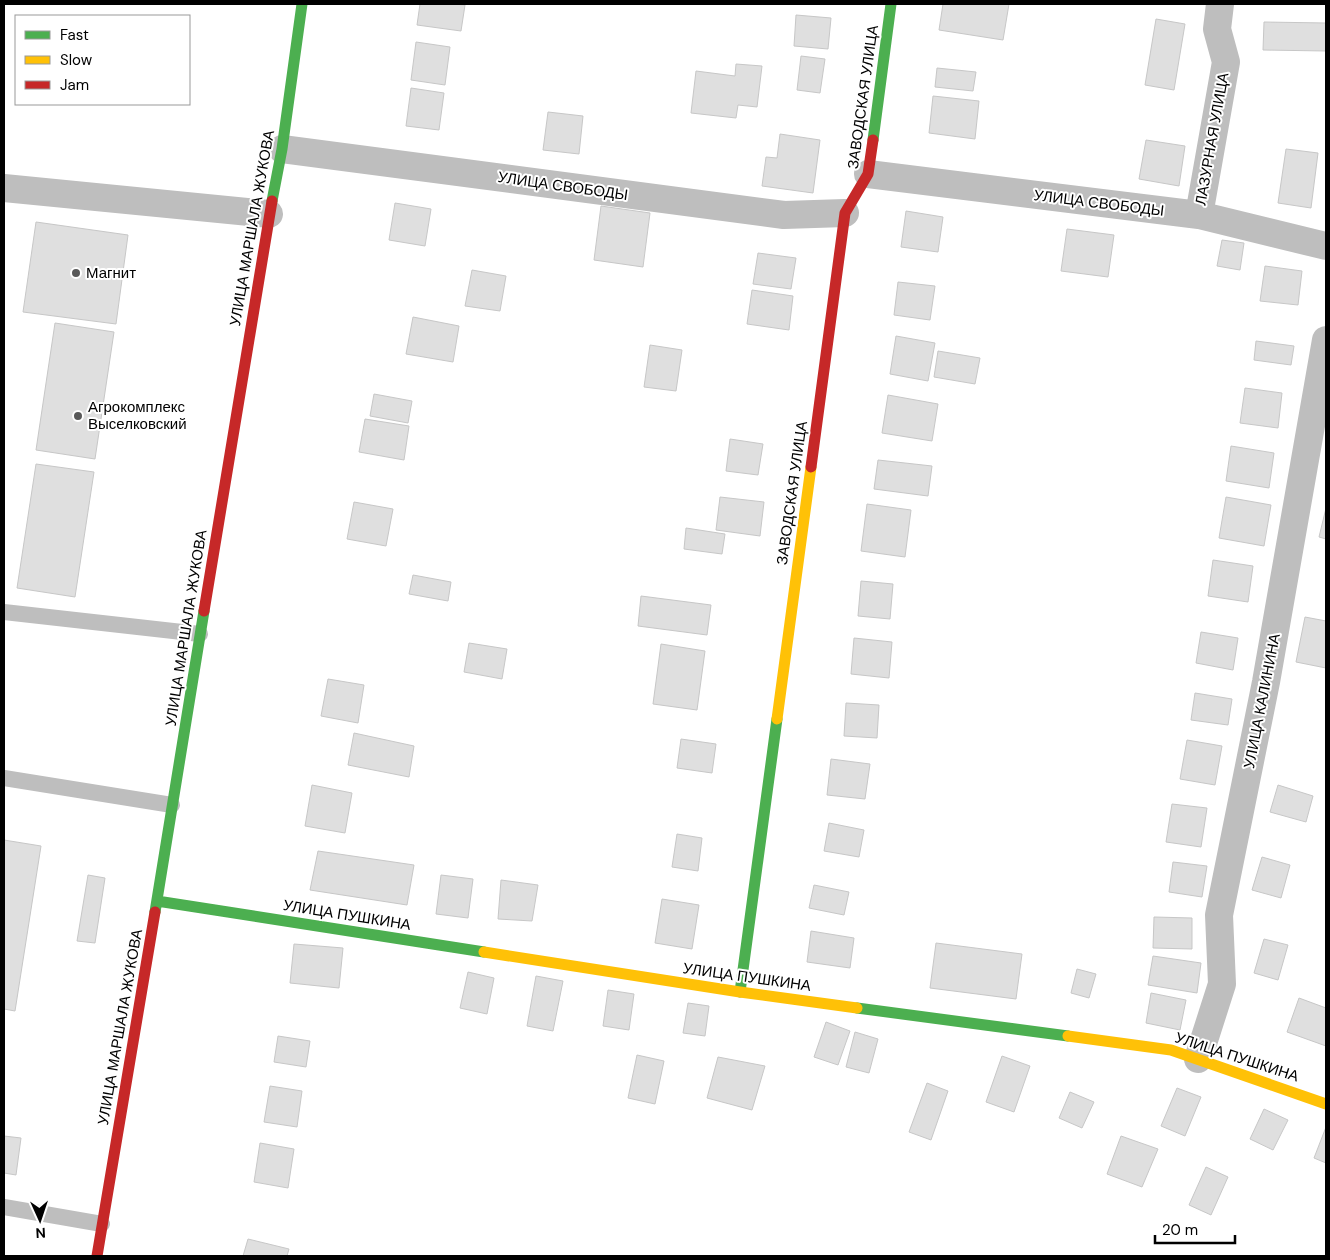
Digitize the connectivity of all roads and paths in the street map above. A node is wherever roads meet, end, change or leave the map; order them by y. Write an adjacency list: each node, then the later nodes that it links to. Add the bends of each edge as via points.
1 (302, 4): 4 (street, УЛИЦА МАРШАЛА ЖУКОВА)
2 (892, 4): 5 (street, ЗАВОДСКАЯ УЛИЦА)
3 (1220, 4): 9 (street, ЛАЗУРНАЯ УЛИЦА, via 1217,29 1226,62)
4 (282, 148): 7 (street, УЛИЦА СВОБОДЫ, via 784,215); 8 (street, УЛИЦА МАРШАЛА ЖУКОВА)
5 (868, 174): 7 (street, ЗАВОДСКАЯ УЛИЦА); 9 (street, УЛИЦА СВОБОДЫ)
6 (4, 188): 8 (street)
7 (845, 213): 17 (street, ЗАВОДСКАЯ УЛИЦА)
8 (269, 214): 13 (street, УЛИЦА МАРШАЛА ЖУКОВА)
9 (1199, 215): 10 (street, УЛИЦА СВОБОДЫ)
10 (1326, 246)
11 (1326, 340): 18 (street, УЛИЦА КАЛИНИНА, via 1266,682 1219,915 1222,984)
12 (4, 612): 13 (lane)
13 (200, 634): 15 (street, УЛИЦА МАРШАЛА ЖУКОВА)
14 (4, 778): 15 (lane)
15 (172, 805): 16 (street, УЛИЦА МАРШАЛА ЖУКОВА)
16 (157, 901): 17 (street, УЛИЦА ПУШКИНА); 21 (street, УЛИЦА МАРШАЛА ЖУКОВА)
17 (740, 992): 18 (street, УЛИЦА ПУШКИНА, via 1171,1050)
18 (1198, 1059): 19 (street, УЛИЦА ПУШКИНА)
19 (1326, 1104)
20 (4, 1207): 21 (lane)
21 (102, 1224): 22 (street, УЛИЦА МАРШАЛА ЖУКОВА)
22 (97, 1256)

